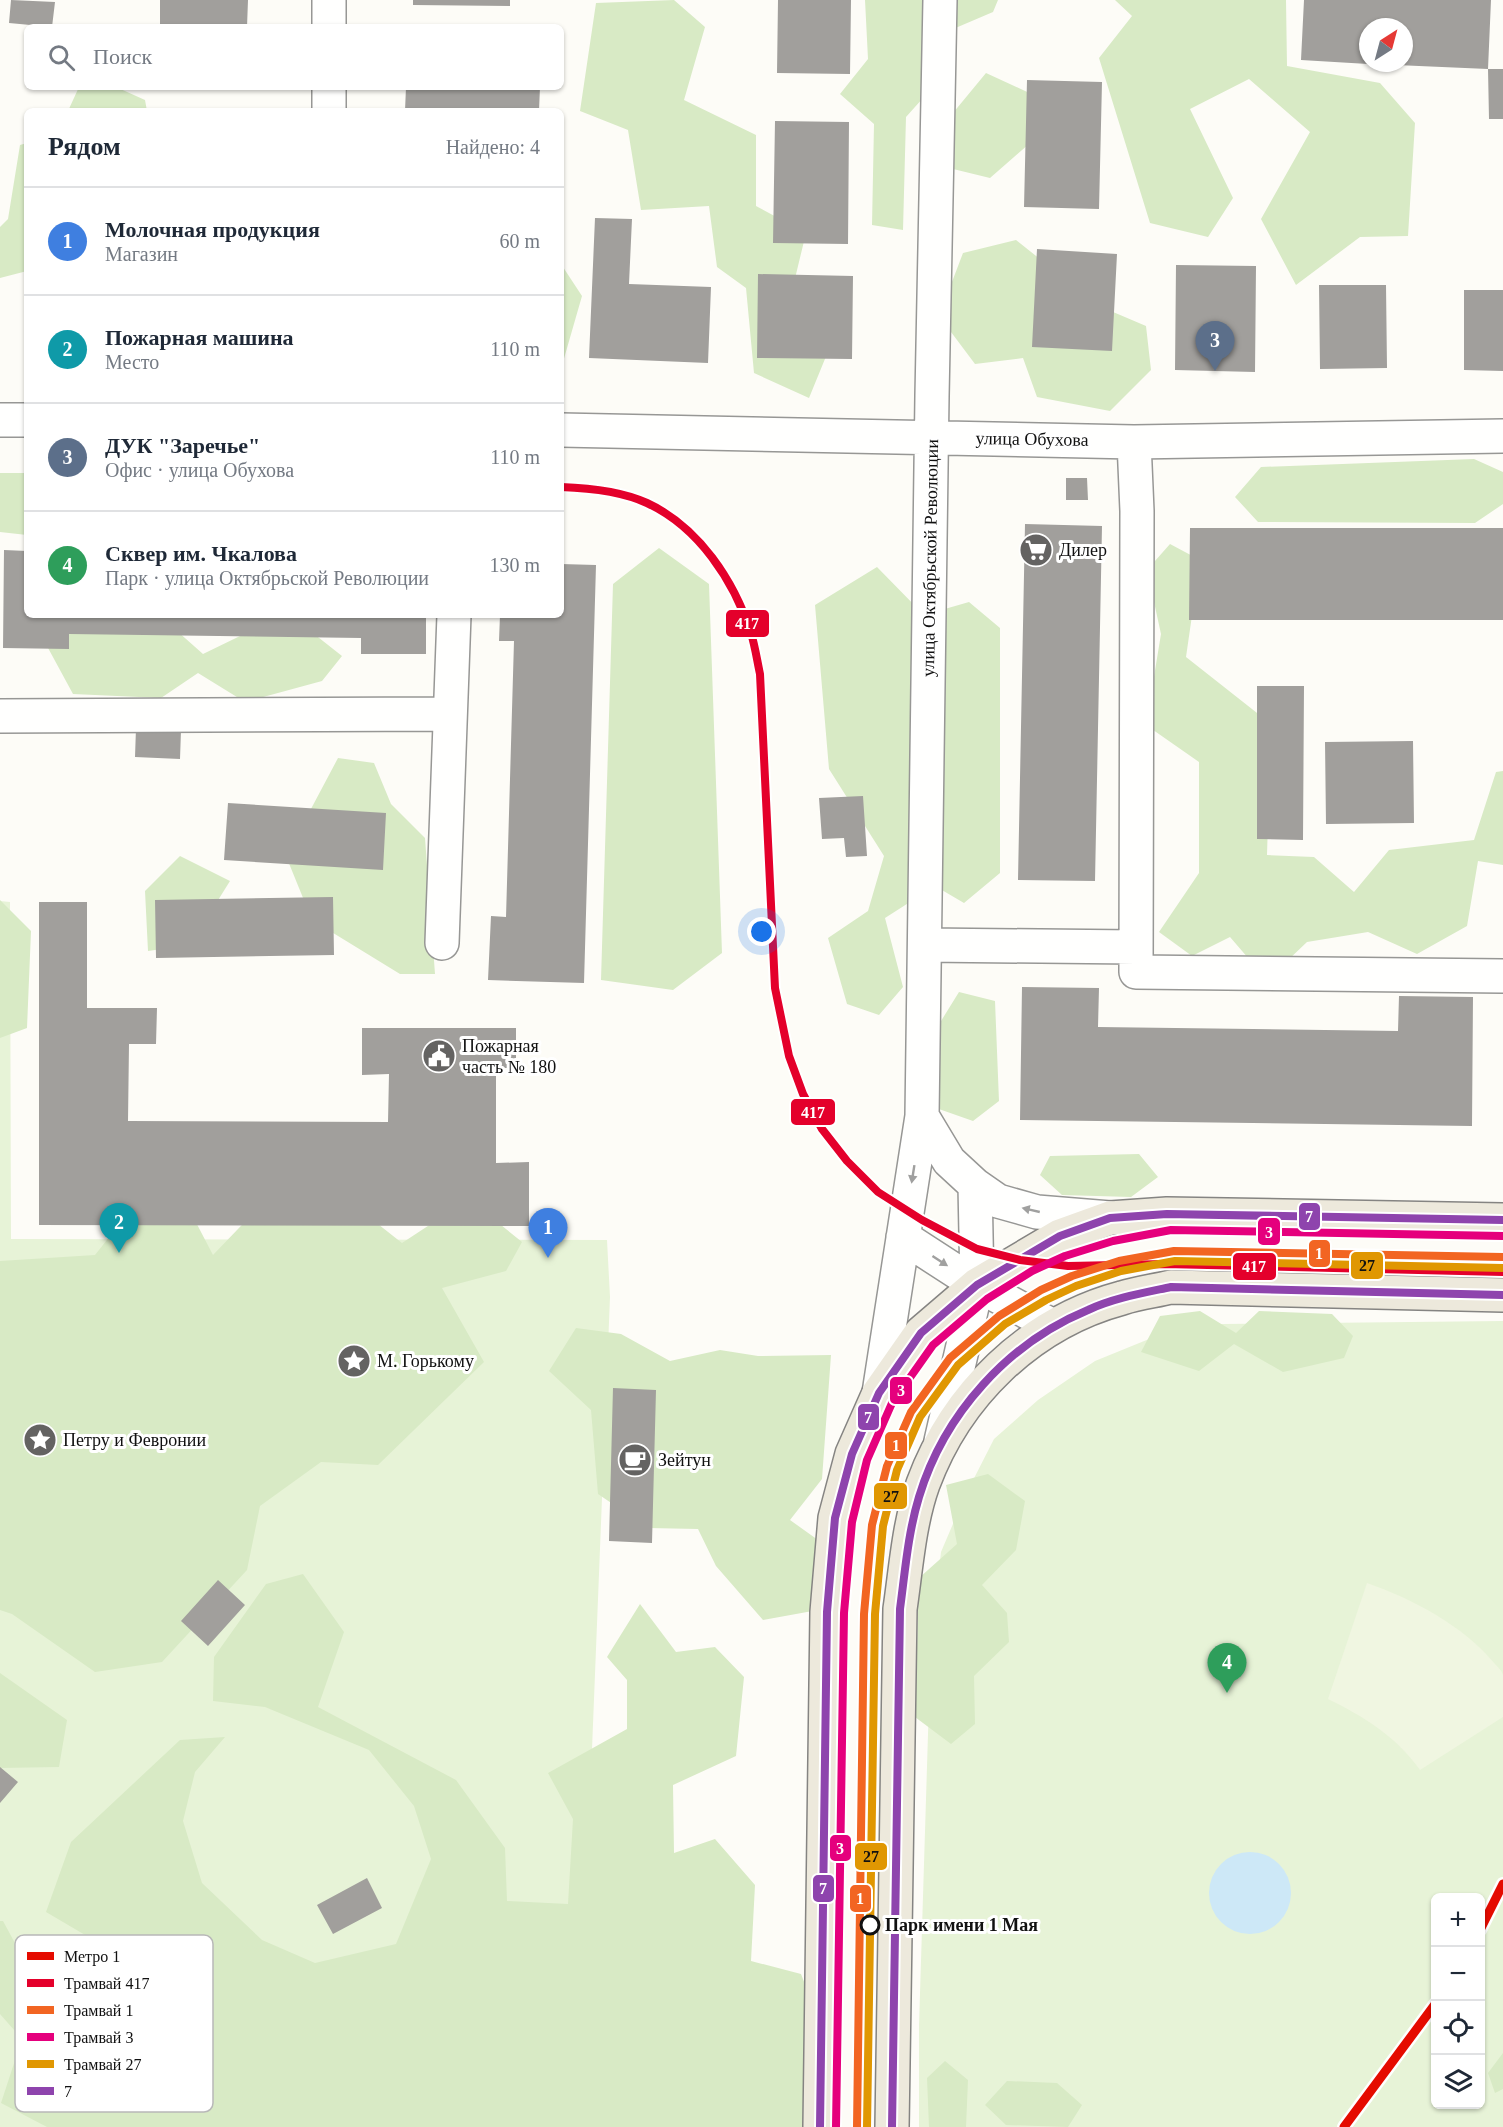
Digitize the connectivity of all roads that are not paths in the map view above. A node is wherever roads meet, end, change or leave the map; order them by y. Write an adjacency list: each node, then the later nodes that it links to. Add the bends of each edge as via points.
1 (329, 0): 3 (street)
2 (940, 0): 10 (street, улица Октябрьской Революции)
3 (329, 24)
4 (329, 90): 5 (street)
5 (329, 108)
6 (0, 420): 7 (street)
7 (24, 420)
8 (564, 430): 10 (street, улица Обухова)
9 (1503, 436): 11 (street, улица Обухова)
10 (931, 438): 11 (street, улица Обухова); 16 (street, улица Октябрьской Революции)
11 (1134, 442): 17 (street)
12 (454, 618): 13 (street)
13 (450, 714): 14 (street); 15 (street)
14 (0, 716)
15 (442, 943)
16 (925, 945): 17 (street); 19 (street, улица Октябрьской Революции)
17 (1136, 947): 18 (street, via 1136,972)
18 (1503, 976)
19 (922, 1116): 20 (street, via 949,1161); 23 (street, улица Октябрьской Революции, one-way to 23)
20 (975, 1185): 21 (street, one-way to 20, via 1037,1212 998,1201); 24 (street)
21 (1110, 1218): 22 (main road, via 1167,1214); 24 (main road, via 1060,1236)
22 (1503, 1220)
23 (903, 1236): 24 (street, one-way to 24); 27 (street, улица Октябрьской Революции)
24 (977, 1285): 26 (street); 27 (main road, via 921,1333); 28 (street)
25 (1503, 1295): 26 (main road, via 1171,1287 1120,1298)
26 (1053, 1326): 28 (main road, via 992,1373)
27 (879, 1393): 29 (main road, via 852,1454 835,1518 828,1600)
28 (940, 1443): 30 (main road, via 922,1485 900,1609)
29 (820, 2127)
30 (892, 2127)

